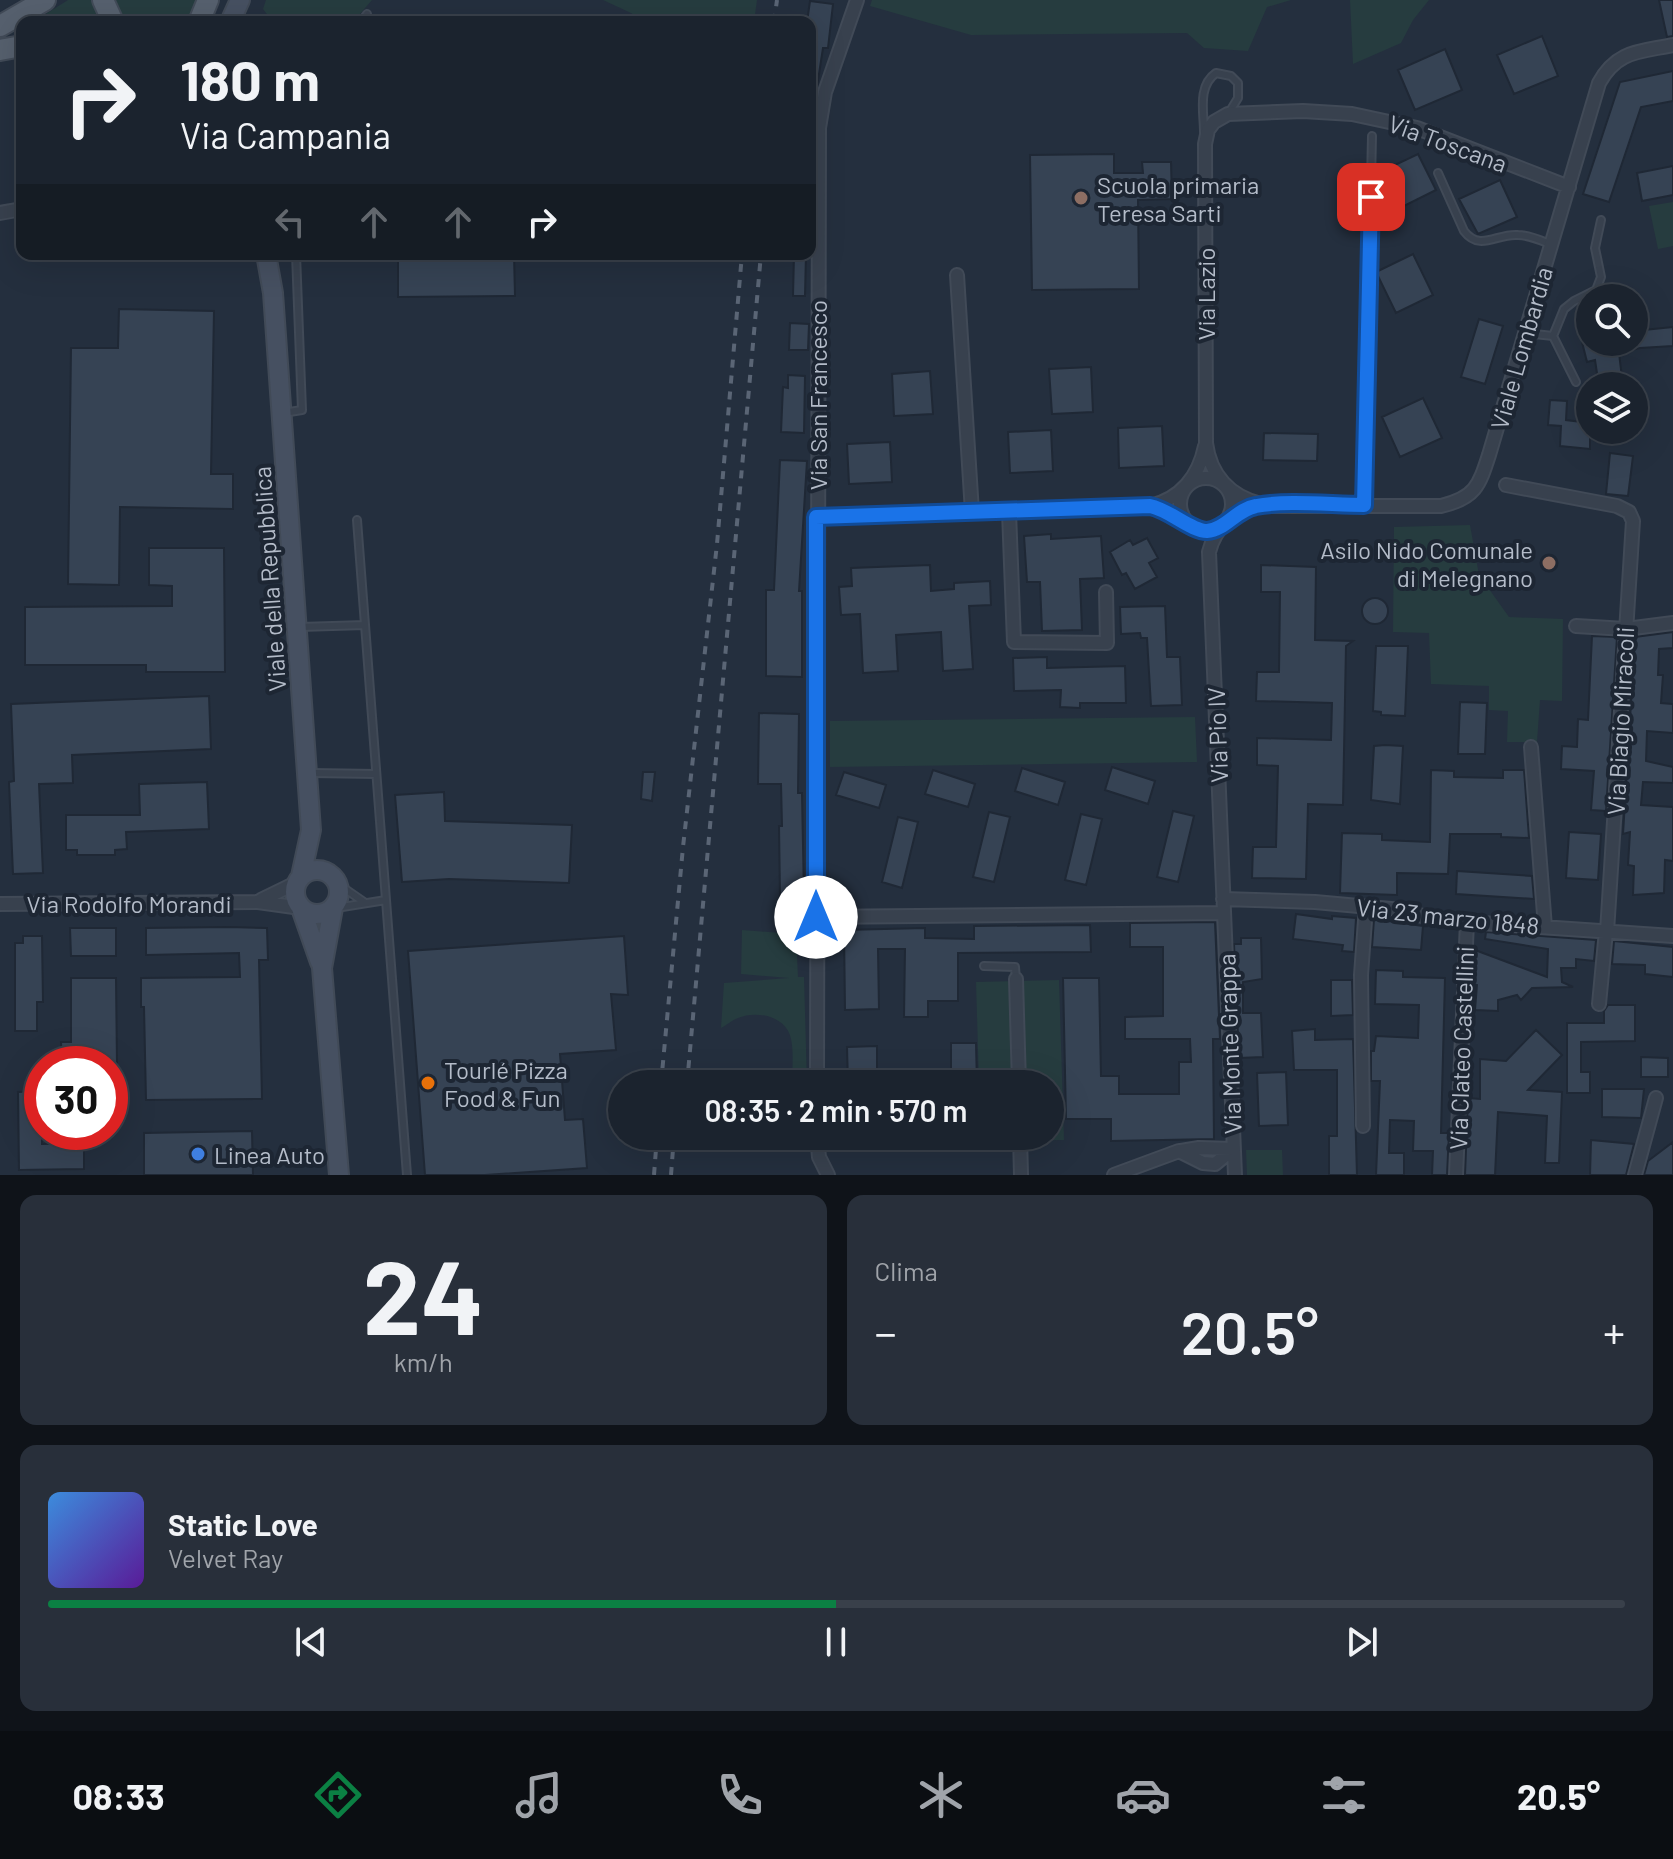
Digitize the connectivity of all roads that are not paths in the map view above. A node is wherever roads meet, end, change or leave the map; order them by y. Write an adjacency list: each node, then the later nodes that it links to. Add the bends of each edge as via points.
1 (45, 0): 3 (main road)
2 (857, 0): 30 (street, Via San Francesco, via 819,120)
3 (17, 16)
4 (1673, 45): 9 (street, Viale Lombardia, via 1621,57 1607,68)
5 (1228, 114): 7 (street, Via Lazio, via 1214,122); 7 (lane, Via Lazio, via 1238,98 1238,83 1216,73 1203,91); 9 (street, Via Toscana, via 1315,111 1373,117 1409,125)
6 (1372, 136): 26 (lane)
7 (1205, 144): 21 (street, Via Lazio)
8 (1438, 173): 11 (lane, via 1470,239 1483,242 1516,234)
9 (1569, 187): 11 (street, Viale Lombardia)
10 (1601, 220): 18 (lane, via 1595,248 1601,281 1593,293 1564,309)
11 (1551, 244): 17 (street, Viale Lombardia)
12 (267, 260): 16 (street, Viale della Repubblica)
13 (296, 260): 15 (lane)
14 (957, 275): 28 (street)
15 (296, 289): 16 (lane); 20 (lane, via 302,410)
16 (273, 293): 20 (street, Viale della Repubblica)
17 (1525, 333): 18 (lane); 26 (street, Viale Lombardia, via 1483,474 1471,493 1441,506)
18 (1553, 336): 19 (lane)
19 (1576, 382)
20 (283, 413): 39 (street, Viale della Repubblica)
21 (1206, 443): 22 (street, Via Lazio, via 1210,465); 24 (street, Via Lazio)
22 (1223, 484): 24 (street, via 1204,478); 25 (street, Viale Lombardia); 32 (street, via 1232,502)
23 (1506, 485): 40 (street, Via Biagio Miracoli, via 1629,512 1633,525)
24 (1185, 487): 27 (street); 33 (street, via 1179,505)
25 (1264, 505): 26 (street, Viale Lombardia); 32 (street, Viale Lombardia, via 1247,508)
26 (1364, 505)
27 (1150, 506): 29 (street); 33 (street)
28 (972, 512): 29 (street); 30 (street)
29 (1009, 512): 35 (street, via 1014,642 1107,643)
30 (816, 517): 56 (street, Via San Francesco)
31 (357, 520): 37 (lane)
32 (1226, 522): 33 (street, via 1209,531); 34 (street, Via Pio IV, via 1213,539)
33 (1188, 524): 34 (street)
34 (1210, 556): 47 (street, Via Pio IV)
35 (1106, 592)
36 (1673, 623): 40 (street)
37 (365, 625): 39 (lane); 43 (lane)
38 (1576, 626): 40 (street)
39 (296, 627): 42 (street, Viale della Repubblica)
40 (1626, 629): 59 (street, Via Biagio Miracoli)
41 (1531, 747): 58 (street)
42 (307, 773): 43 (lane); 44 (street, Viale della Repubblica)
43 (376, 774): 48 (lane)
44 (311, 830): 45 (street, Viale della Repubblica); 46 (street, Viale della Repubblica)
45 (299, 880): 46 (street, via 313,870); 49 (street, Via Rodolfo Morandi); 53 (street, Viale della Repubblica, via 295,896)
46 (335, 880): 50 (lane); 54 (street, Viale della Repubblica, via 339,897)
47 (1223, 899): 52 (street, Via 23 marzo 1848); 55 (street, Via Pio IV)
48 (386, 900): 50 (lane); 76 (lane)
49 (258, 902): 51 (street, Via Rodolfo Morandi); 53 (street, Via Rodolfo Morandi)
50 (364, 902): 54 (lane)
51 (0, 904)
52 (1366, 907): 57 (street, Via 23 marzo 1848); 68 (street)
53 (301, 908): 54 (street, via 313,914); 62 (street, Viale della Repubblica)
54 (333, 908): 62 (street, Viale della Repubblica)
55 (1224, 913): 56 (street); 69 (street, Via Monte Grappa)
56 (816, 917): 65 (street, Via San Francesco)
57 (1467, 922): 58 (street, Via 23 marzo 1848); 81 (street, Via Clateo Castellini)
58 (1545, 927): 59 (street, Via 23 marzo 1848)
59 (1606, 931): 60 (street, Via 23 marzo 1848); 64 (street, Via Biagio Miracoli)
60 (1673, 936)
61 (984, 966): 63 (lane, via 1015,967)
62 (322, 968): 75 (street, Viale della Repubblica)
63 (1016, 979): 66 (street)
64 (1599, 1004)
65 (817, 1070)
66 (1019, 1070)
67 (1656, 1098): 82 (street)
68 (1363, 1126)
69 (1233, 1149): 72 (street); 73 (street, via 1215,1164); 80 (street, Via Monte Grappa)
70 (818, 1150): 74 (street)
71 (1020, 1150): 77 (street)
72 (1179, 1151): 73 (street); 78 (street)
73 (1203, 1163): 79 (street)
74 (825, 1174)
75 (339, 1175)
76 (407, 1175)
77 (1021, 1175)
78 (1114, 1175)
79 (1211, 1175)
80 (1235, 1175)
81 (1456, 1175)
82 (1635, 1175)

